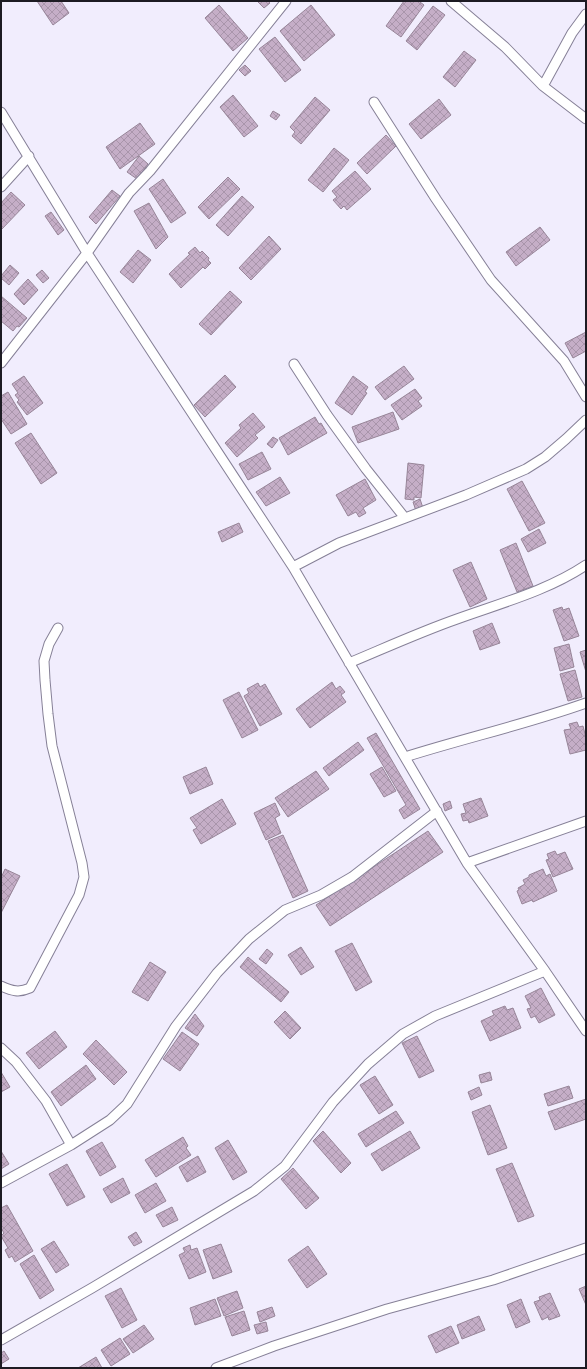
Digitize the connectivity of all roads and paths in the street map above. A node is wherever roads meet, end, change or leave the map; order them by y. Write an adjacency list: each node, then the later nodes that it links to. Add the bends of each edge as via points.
1 (286, 1): 10 (street, via 150,171 129,193)
2 (451, 1): 4 (street, via 505,47)
3 (586, 14): 4 (street, via 572,33)
4 (543, 86): 7 (street)
5 (374, 102): 13 (street, via 491,280 564,361)
6 (1, 112): 8 (street)
7 (586, 119)
8 (29, 156): 9 (street); 10 (street)
9 (1, 187)
10 (88, 253): 11 (street); 17 (street)
11 (1, 363)
12 (294, 364): 15 (street, via 327,415)
13 (586, 397)
14 (586, 420): 15 (street, via 556,448 526,470)
15 (405, 518): 17 (street, via 339,543)
16 (586, 565): 19 (street, via 547,587 431,628)
17 (293, 567): 19 (street)
18 (58, 628): 26 (street, via 49,644 44,661 44,680 52,746 84,877 79,895 30,988 13,991)
19 (349, 662): 21 (street)
20 (586, 703): 21 (street)
21 (404, 757): 22 (street)
22 (436, 811): 24 (street); 29 (street, via 352,877 321,895 285,910 249,939 217,973 176,1026 127,1104 110,1120)
23 (586, 821): 24 (street)
24 (467, 863): 25 (street)
25 (545, 971): 27 (street); 32 (street, via 435,1016 403,1034 368,1064 333,1102 285,1166 254,1191)
26 (1, 986)
27 (586, 1031)
28 (1, 1048): 29 (street, via 16,1062 46,1101)
29 (71, 1145): 30 (street)
30 (1, 1183)
31 (586, 1248): 33 (street, via 493,1280 388,1309)
32 (1, 1340)
33 (216, 1368)

